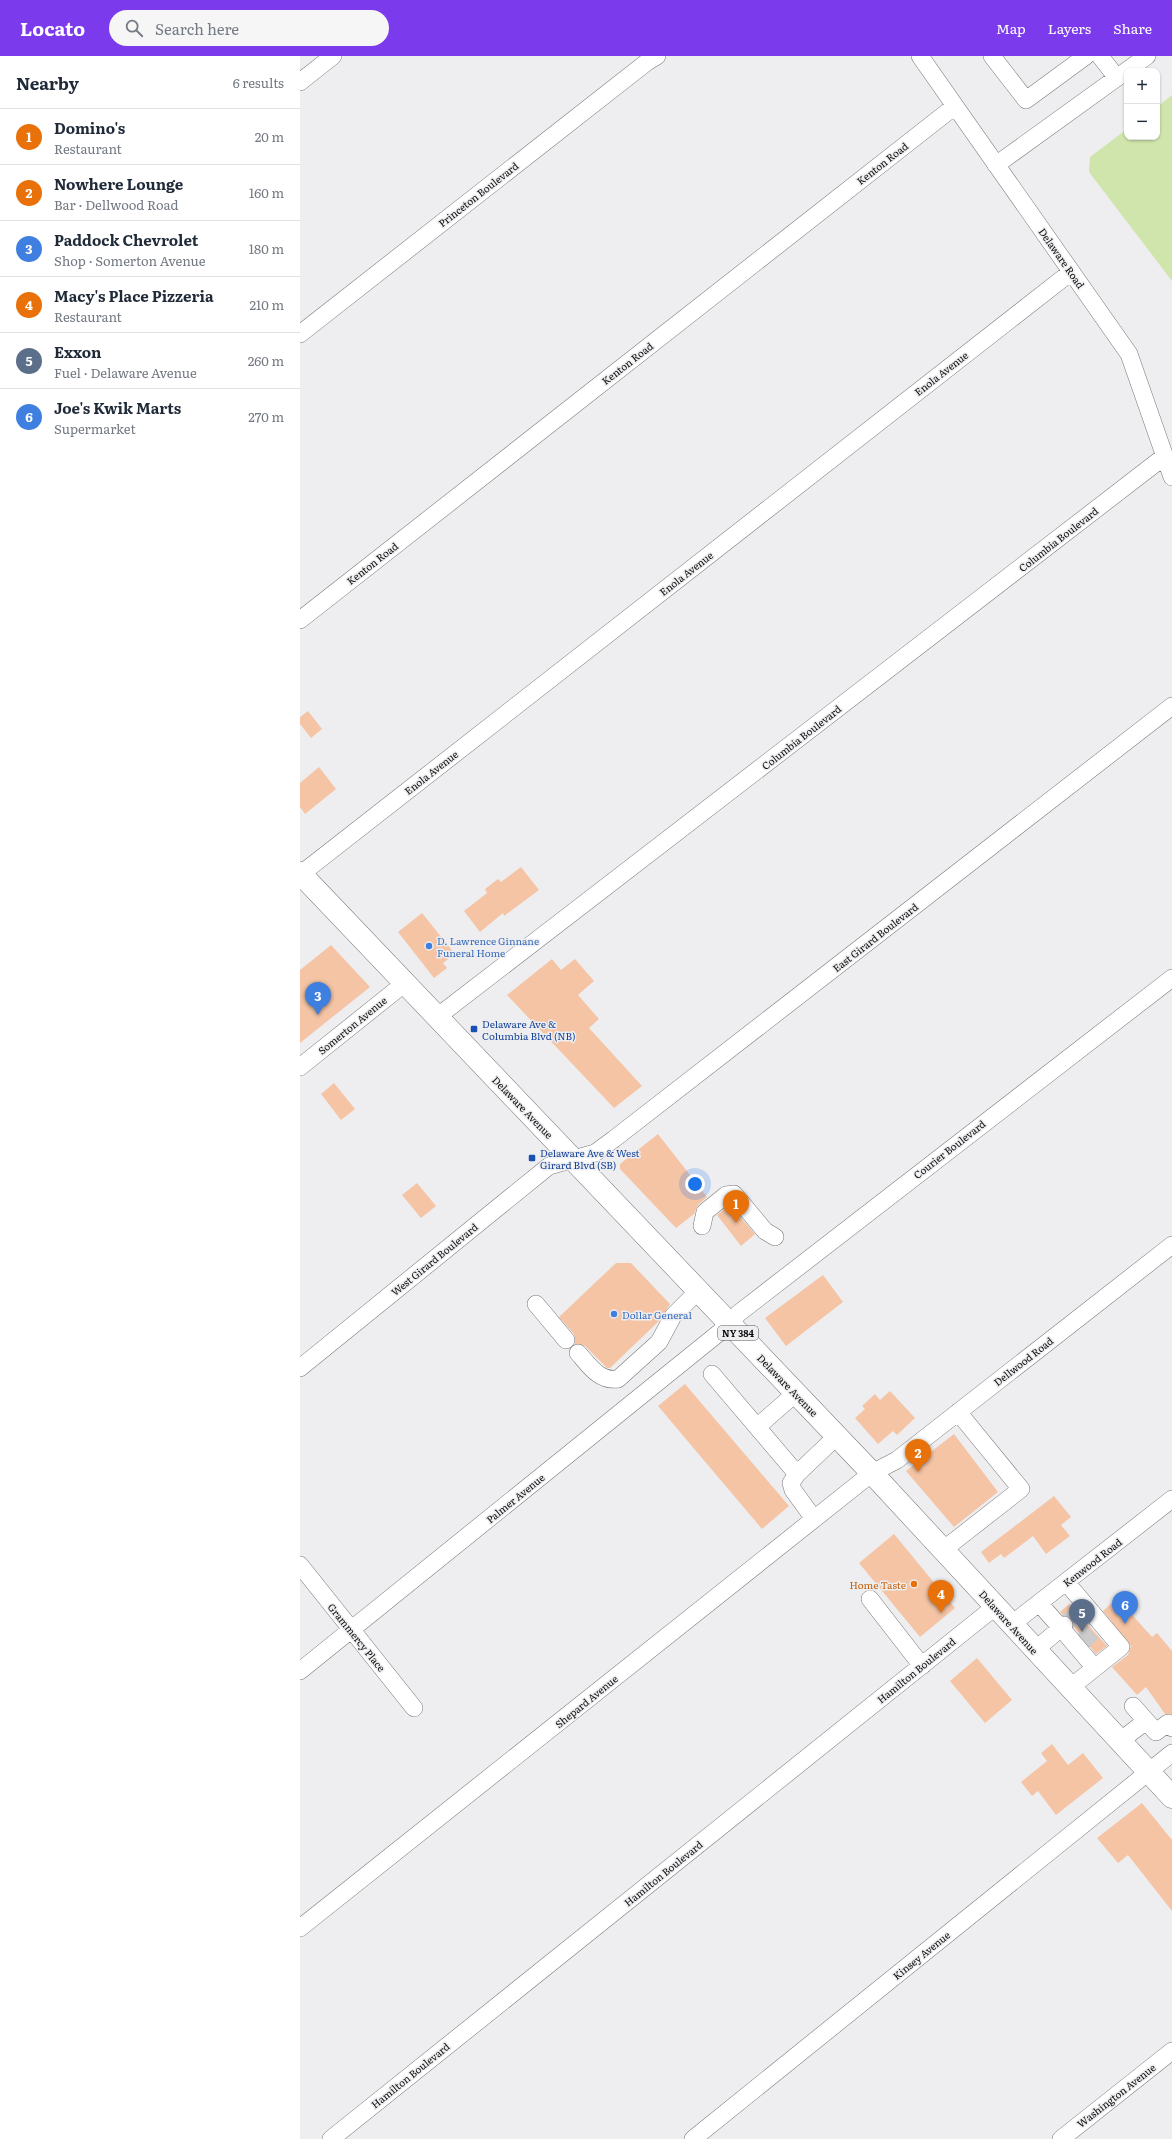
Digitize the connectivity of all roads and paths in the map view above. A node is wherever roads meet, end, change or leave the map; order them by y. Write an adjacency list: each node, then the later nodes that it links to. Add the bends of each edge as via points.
1 (333, 56): 9 (street)
2 (657, 56): 13 (street, Princeton Boulevard)
3 (920, 56): 10 (street, Delaware Road)
4 (992, 56): 5 (street, via 1026,100)
5 (1086, 56)
6 (1100, 56): 8 (street)
7 (1147, 56): 8 (street)
8 (1117, 78): 11 (street)
9 (300, 82)
10 (955, 106): 11 (street, Delaware Road); 16 (street, Kenton Road)
11 (996, 165): 12 (street, Delaware Road)
12 (1071, 272): 14 (street, Delaware Road, via 1129,354); 18 (street, Enola Avenue)
13 (300, 334)
14 (1165, 456): 15 (street, Delaware Road); 21 (street, Columbia Boulevard)
15 (1172, 476)
16 (300, 620)
17 (1172, 706): 23 (street, East Girard Boulevard, via 614,1139 595,1153)
18 (301, 873): 20 (main road, Delaware Avenue / NY 384)
19 (1172, 978): 29 (street, Courier Boulevard, via 798,1266)
20 (404, 983): 21 (main road, Delaware Avenue / NY 384); 22 (street, Somerton Avenue)
21 (437, 1017): 23 (main road, Delaware Avenue / NY 384)
22 (300, 1067)
23 (573, 1159): 27 (main road, Delaware Avenue / NY 384); 32 (street, West Girard Boulevard, via 549,1166)
24 (702, 1226): 25 (street, via 705,1212 726,1195 734,1194 765,1231)
25 (774, 1237)
26 (1172, 1245): 35 (street, Dellwood Road)
27 (698, 1291): 29 (main road, Delaware Avenue / NY 384); 31 (street, via 673,1316 659,1342 618,1379 611,1380 600,1376)
28 (536, 1304): 30 (street)
29 (729, 1323): 34 (main road, Delaware Avenue / NY 384); 50 (street, Palmer Avenue)
30 (566, 1340)
31 (578, 1352)
32 (300, 1368)
33 (712, 1374): 36 (street)
34 (796, 1394): 36 (street); 37 (main road, Delaware Avenue / NY 384)
35 (958, 1412): 38 (street, Dellwood Road, via 897,1460); 42 (street, via 1021,1489)
36 (757, 1427): 39 (street)
37 (837, 1436): 38 (main road, Delaware Avenue / NY 384); 39 (street)
38 (872, 1473): 41 (street, Shepard Avenue); 42 (main road, Delaware Avenue / NY 384)
39 (797, 1474): 41 (street, via 791,1483 793,1490)
40 (1172, 1499): 44 (street, Kenwood Road)
41 (814, 1519): 64 (street, Shepard Avenue)
42 (943, 1550): 47 (main road, Delaware Avenue / NY 384)
43 (300, 1565): 50 (street, Grammercy Place)
44 (1066, 1582): 46 (street, Kenwood Road); 53 (street, via 1078,1605 1098,1628 1121,1647)
45 (870, 1599): 52 (street)
46 (1039, 1603): 48 (street); 49 (street, Kenwood Road)
47 (996, 1606): 49 (main road, Delaware Avenue / NY 384); 52 (street, Hamilton Boulevard)
48 (1059, 1623): 51 (street); 53 (street)
49 (1012, 1624): 51 (main road, Delaware Avenue / NY 384)
50 (352, 1630): 54 (street, Palmer Avenue); 57 (street, Grammercy Place)
51 (1035, 1650): 55 (main road, Delaware Avenue / NY 384)
52 (922, 1666): 66 (street, Hamilton Boulevard)
53 (1095, 1668): 55 (street)
54 (300, 1671)
55 (1071, 1688): 60 (main road, Delaware Avenue / NY 384)
56 (1133, 1706): 58 (street)
57 (414, 1708)
58 (1146, 1720): 59 (street, via 1156,1732); 60 (street)
59 (1171, 1724)
60 (1120, 1741): 62 (main road, Delaware Avenue / NY 384)
61 (1172, 1753): 62 (street, Kinsey Avenue)
62 (1148, 1771): 63 (main road, Delaware Avenue / NY 384); 67 (street, Kinsey Avenue)
63 (1172, 1798)
64 (300, 1928)
65 (1172, 2051): 68 (street, Washington Avenue)
66 (331, 2139)
67 (693, 2139)
68 (1061, 2139)

